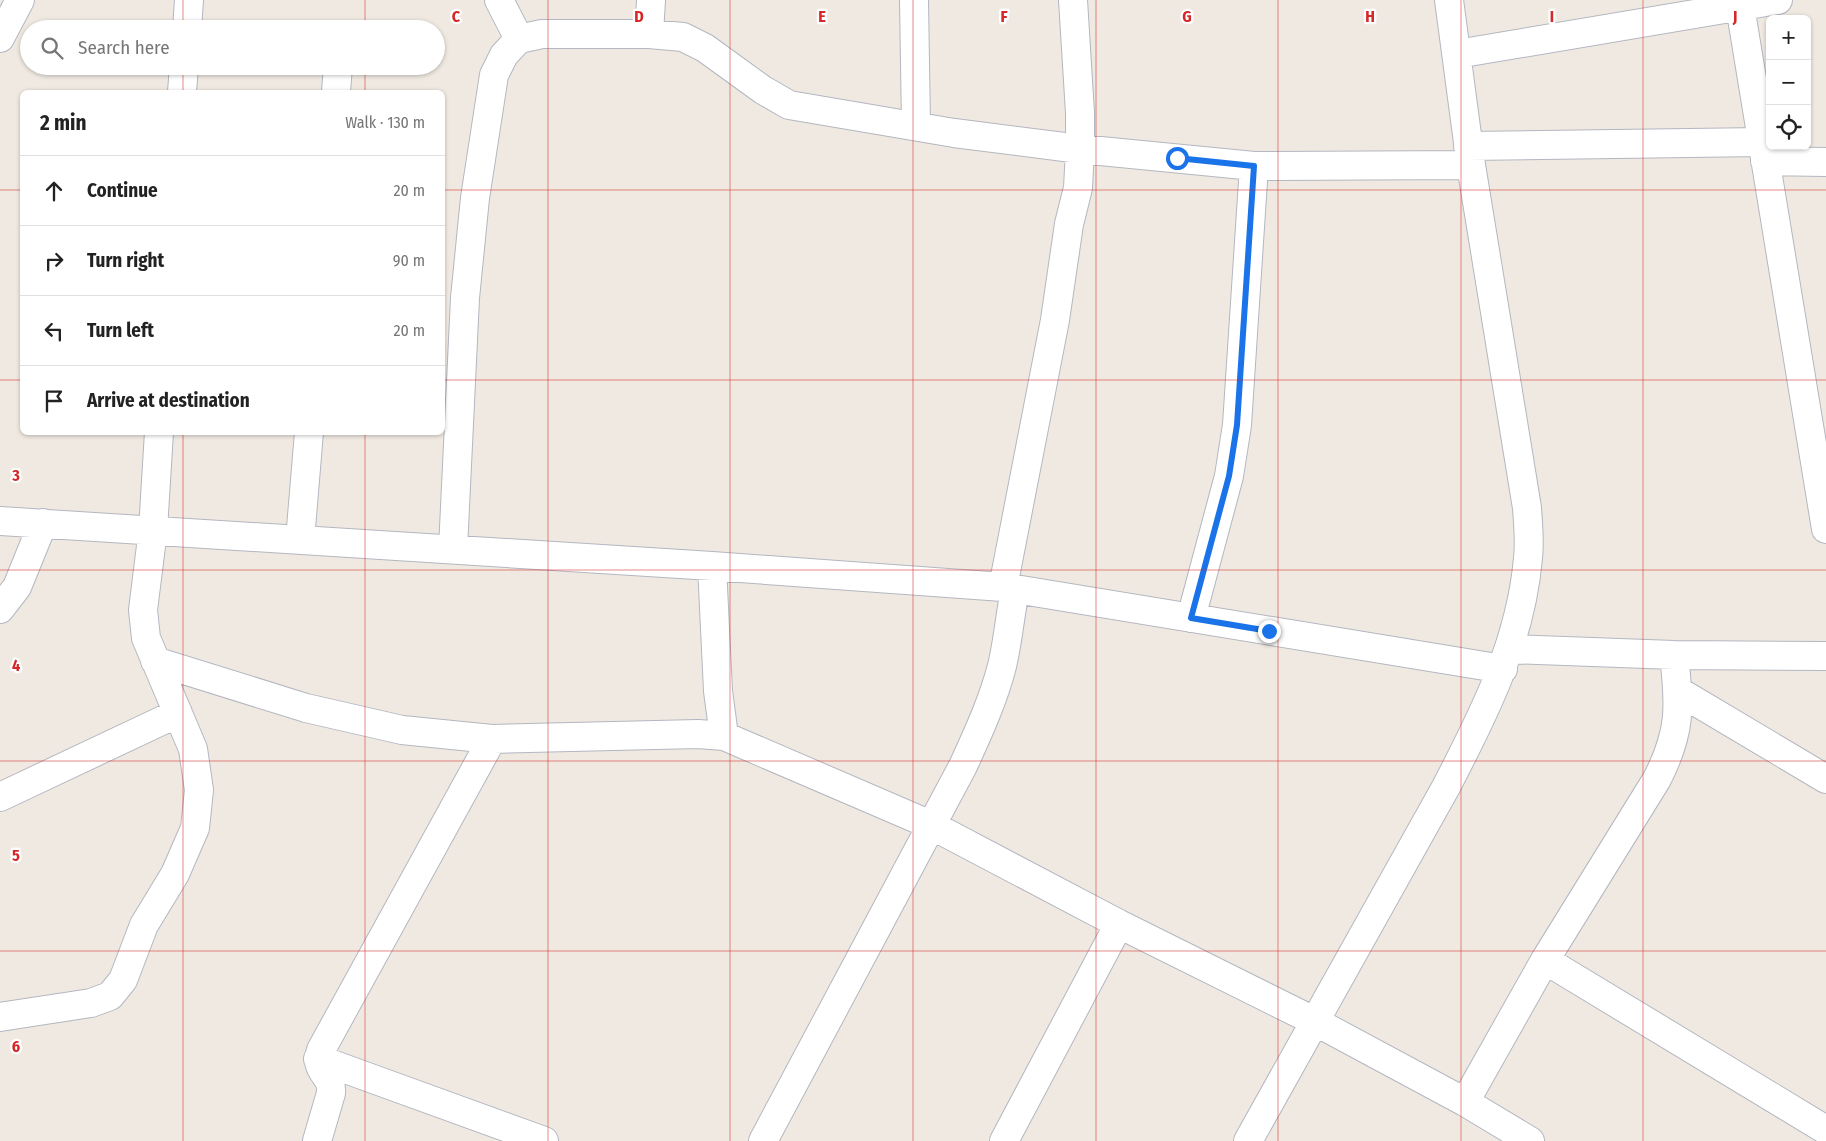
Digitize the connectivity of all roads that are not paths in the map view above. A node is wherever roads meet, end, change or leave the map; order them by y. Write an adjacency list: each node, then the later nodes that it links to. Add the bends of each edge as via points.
1 (20, 0): 12 (street)
2 (188, 0): 10 (street)
3 (499, 0): 13 (street)
4 (650, 0): 11 (street)
5 (914, 0): 19 (street)
6 (1073, 0): 20 (street)
7 (1450, 0): 14 (street)
8 (1778, 0): 9 (street)
9 (1740, 3): 14 (street); 21 (street)
10 (187, 20)
11 (648, 34): 13 (street, via 542,34); 19 (street, via 683,37 705,48 789,105)
12 (0, 38)
13 (519, 39): 32 (street, via 504,55 494,75 475,198 465,298)
14 (1457, 54): 22 (street)
15 (183, 75): 17 (street)
16 (337, 75): 18 (street)
17 (182, 90)
18 (336, 90)
19 (916, 126): 20 (street)
20 (1080, 149): 24 (street); 34 (street, via 1078,188)
21 (1764, 151): 22 (street); 23 (street); 29 (street)
22 (1469, 156): 24 (street); 39 (street, via 1528,508 1528,556 1522,602)
23 (1826, 162)
24 (1254, 166): 36 (street, via 1237,425 1229,476)
25 (159, 435): 30 (street)
26 (309, 435): 31 (street)
27 (0, 521): 28 (street)
28 (43, 523): 30 (street); 35 (street, via 17,588)
29 (1826, 529)
30 (153, 530): 31 (street); 40 (street, via 143,610 146,638)
31 (300, 540): 32 (street)
32 (453, 549): 33 (street)
33 (712, 566): 34 (street); 43 (street, via 718,691)
34 (1009, 588): 36 (street); 47 (street, via 1002,665 993,697 963,766)
35 (0, 609)
36 (1191, 618): 39 (street)
37 (1674, 656): 38 (street); 39 (street); 41 (street)
38 (1826, 656)
39 (1506, 659): 51 (street, via 1476,729 1446,787)
40 (155, 661): 42 (street); 44 (street, via 316,710 402,730)
41 (1678, 691): 45 (street); 49 (street, via 1675,736 1664,765)
42 (178, 713): 46 (street); 50 (street, via 193,749 199,790 195,828 175,874 144,925 123,980 110,996 91,1003)
43 (724, 736): 44 (street); 47 (street)
44 (492, 739): 52 (street)
45 (1826, 780)
46 (0, 797)
47 (931, 825): 48 (street); 57 (street)
48 (1119, 924): 51 (street); 58 (street)
49 (1545, 960): 53 (street); 54 (street)
50 (0, 1017)
51 (1316, 1022): 53 (street); 59 (street)
52 (318, 1059): 55 (street, via 332,1086 332,1094); 56 (street)
53 (1465, 1102): 60 (street)
54 (1823, 1122)
55 (317, 1141)
56 (544, 1141)
57 (762, 1141)
58 (1004, 1141)
59 (1248, 1141)
60 (1530, 1141)

